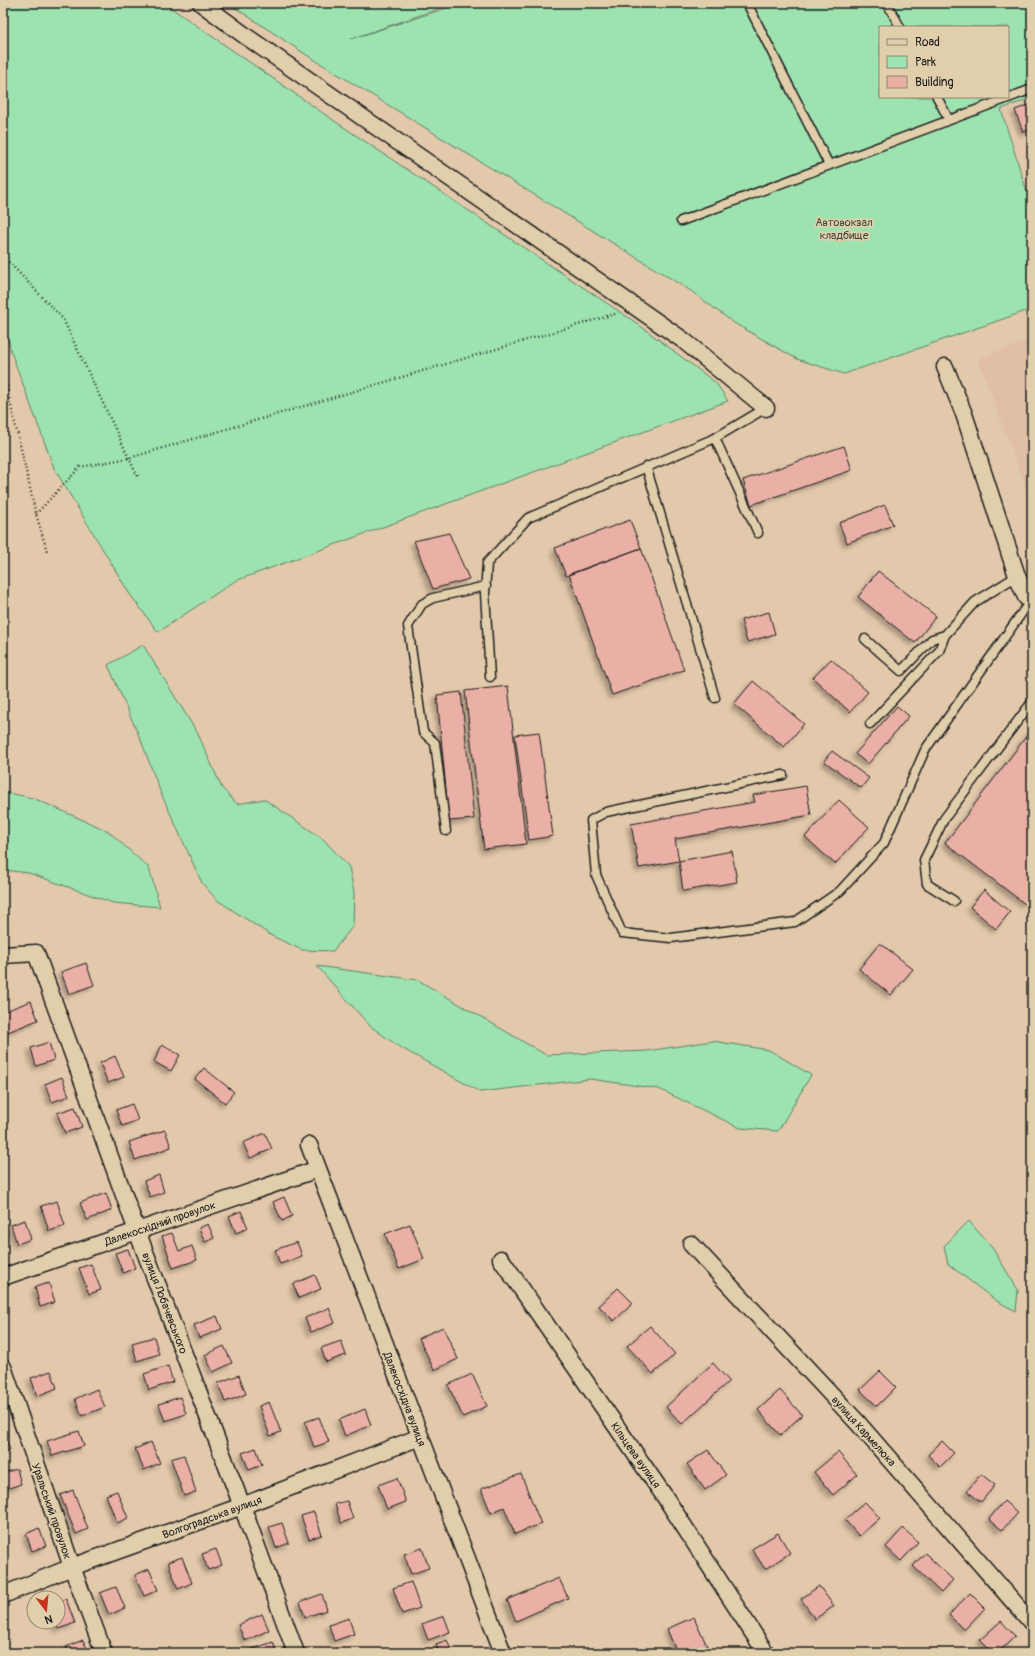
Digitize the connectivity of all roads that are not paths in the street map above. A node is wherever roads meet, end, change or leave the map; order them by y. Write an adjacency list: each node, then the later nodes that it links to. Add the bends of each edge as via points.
1 (201, 3): 13 (street, via 683,340)
2 (747, 3): 10 (lane)
3 (887, 3): 4 (lane)
4 (899, 26)
5 (1032, 89): 8 (lane)
6 (938, 98): 9 (lane)
7 (1008, 98): 9 (lane)
8 (1009, 98)
9 (949, 120): 10 (lane)
10 (829, 166): 11 (lane)
11 (681, 221)
12 (945, 367): 17 (street, via 964,414)
13 (766, 408): 14 (lane)
14 (715, 438): 15 (lane); 16 (lane)
15 (646, 466): 18 (lane, via 528,518 487,564); 23 (lane)
16 (758, 533)
17 (1017, 576): 19 (street); 20 (lane, via 975,602)
18 (486, 586): 22 (lane); 27 (lane, via 433,598 422,604 408,626 423,732 435,743)
19 (1031, 601): 26 (lane, via 925,750 884,843 840,892 795,922 671,938 622,933 596,875 591,820 606,812)
20 (945, 635): 21 (lane, via 932,639 901,671); 25 (lane, via 939,651)
21 (865, 638)
22 (490, 677)
23 (715, 698)
24 (1032, 702): 28 (lane, via 944,820 924,860 927,884)
25 (870, 724)
26 (783, 775)
27 (446, 831)
28 (954, 901)
29 (3, 955): 32 (street, вулиця Лобачевського, via 36,953)
30 (309, 1145): 31 (street, Далекосхідна вулиця)
31 (318, 1169): 32 (street, Далекосхідний провулок); 37 (street, Далекосхідна вулиця)
32 (137, 1231): 35 (street, Далекосхідний провулок); 38 (street, вулиця Лобачевського)
33 (691, 1244): 41 (street, вулиця Кармелюка, via 857,1422)
34 (501, 1259): 45 (street, Кільцева вулиця, via 665,1496)
35 (3, 1277)
36 (3, 1368): 39 (street, Уральський провулок)
37 (420, 1438): 38 (street, Волгоградська вулиця); 44 (street, Далекосхідна вулиця)
38 (242, 1506): 39 (street, Волгоградська вулиця); 43 (street, вулиця Лобачевського)
39 (72, 1567): 40 (street, Волгоградська вулиця); 42 (street, Уральський провулок)
40 (3, 1594)
41 (1032, 1622)
42 (104, 1653)
43 (296, 1653)
44 (503, 1653)
45 (766, 1653)

